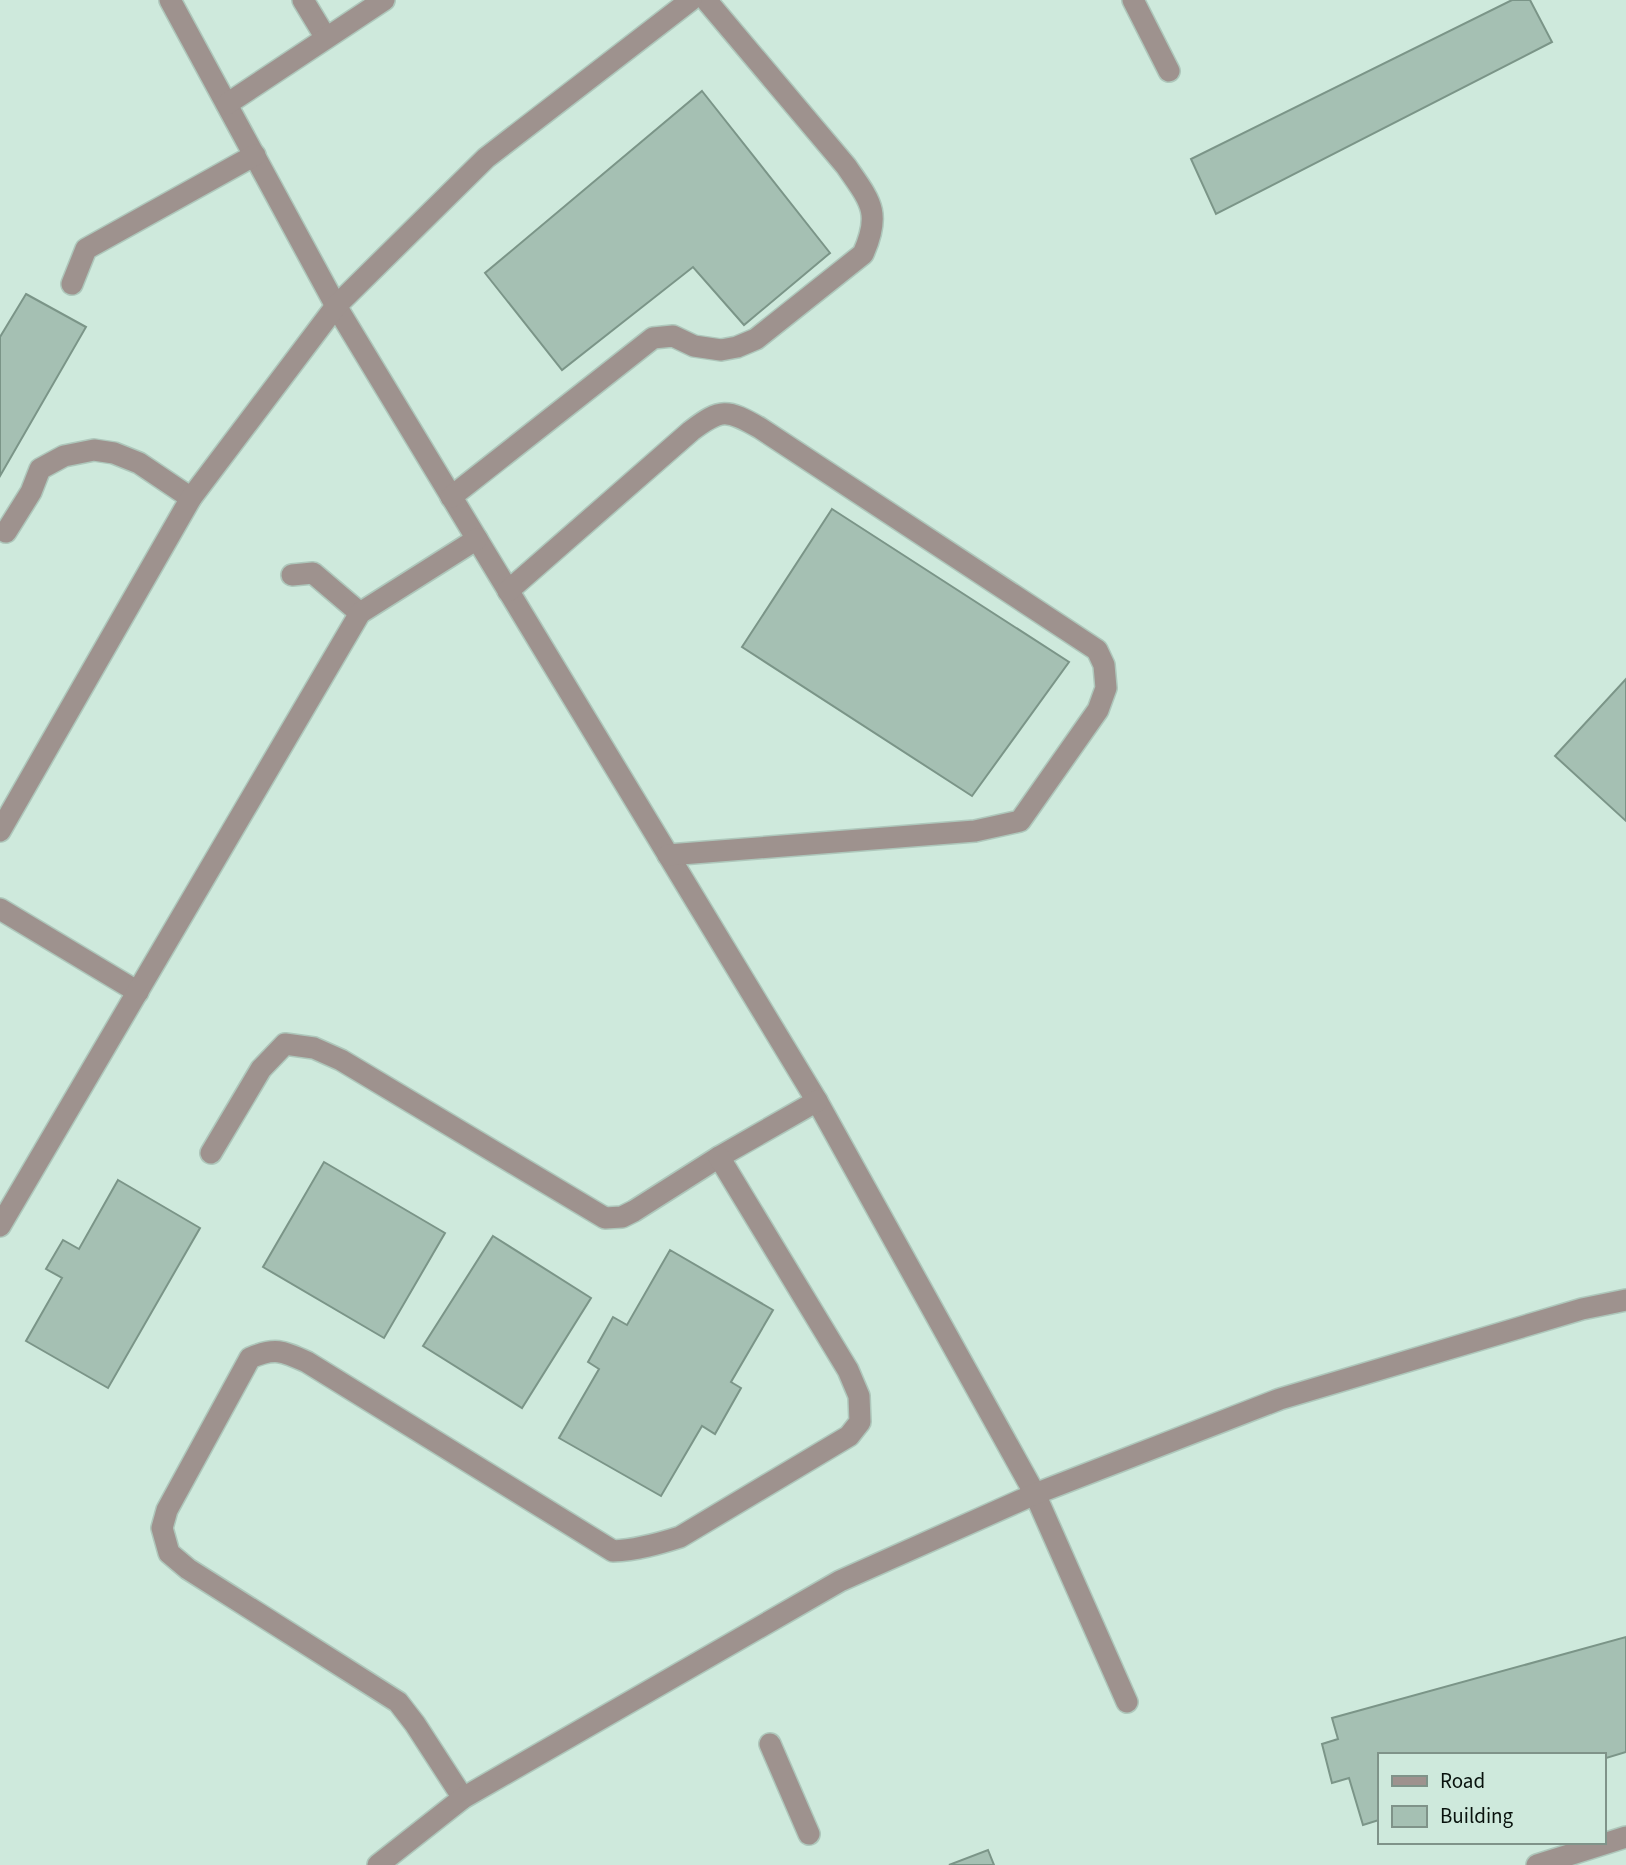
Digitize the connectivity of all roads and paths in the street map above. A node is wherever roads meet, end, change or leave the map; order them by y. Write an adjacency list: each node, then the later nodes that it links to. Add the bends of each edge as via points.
1 (170, 0): 9 (lane)
2 (303, 0): 7 (lane)
3 (384, 0): 7 (lane)
4 (691, 0): 12 (lane, via 486,158)
5 (706, 0): 13 (lane, via 864,192 873,213 872,235 863,254 756,339 737,347 721,350 673,337 653,338)
6 (1133, 0): 8 (lane)
7 (326, 38): 9 (lane)
8 (1169, 71)
9 (227, 103): 10 (lane)
10 (255, 155): 11 (lane, via 86,249); 12 (lane)
11 (72, 284)
12 (336, 306): 13 (lane); 14 (lane)
13 (451, 496): 16 (lane)
14 (191, 498): 15 (lane, via 139,463 94,450 64,456 40,469); 20 (lane)
15 (6, 533)
16 (477, 539): 18 (lane); 19 (lane)
17 (292, 575): 19 (lane, via 313,573)
18 (508, 591): 21 (lane); 21 (lane, via 691,431 723,413 768,433 1097,650 1104,665 1106,688 1098,710 1020,821 975,831)
19 (360, 612): 23 (lane)
20 (0, 831)
21 (668, 855): 24 (lane)
22 (0, 909): 23 (lane)
23 (138, 992): 27 (lane)
24 (817, 1101): 26 (lane); 29 (lane)
25 (211, 1153): 26 (lane, via 261,1069 285,1044 314,1048 341,1060 605,1218 634,1211)
26 (719, 1157): 32 (lane, via 848,1370 859,1396 860,1422 849,1436 680,1537 613,1550 307,1362 283,1352 265,1351 250,1358 167,1510 162,1528 169,1553 398,1702)
27 (0, 1226)
28 (1626, 1300): 29 (lane, via 1582,1308 1280,1399)
29 (1035, 1494): 30 (lane); 32 (lane, via 841,1581)
30 (1127, 1702)
31 (770, 1744): 33 (lane)
32 (463, 1798): 35 (lane)
33 (809, 1834)
34 (1626, 1838): 36 (lane)
35 (378, 1865)
36 (1537, 1865)

